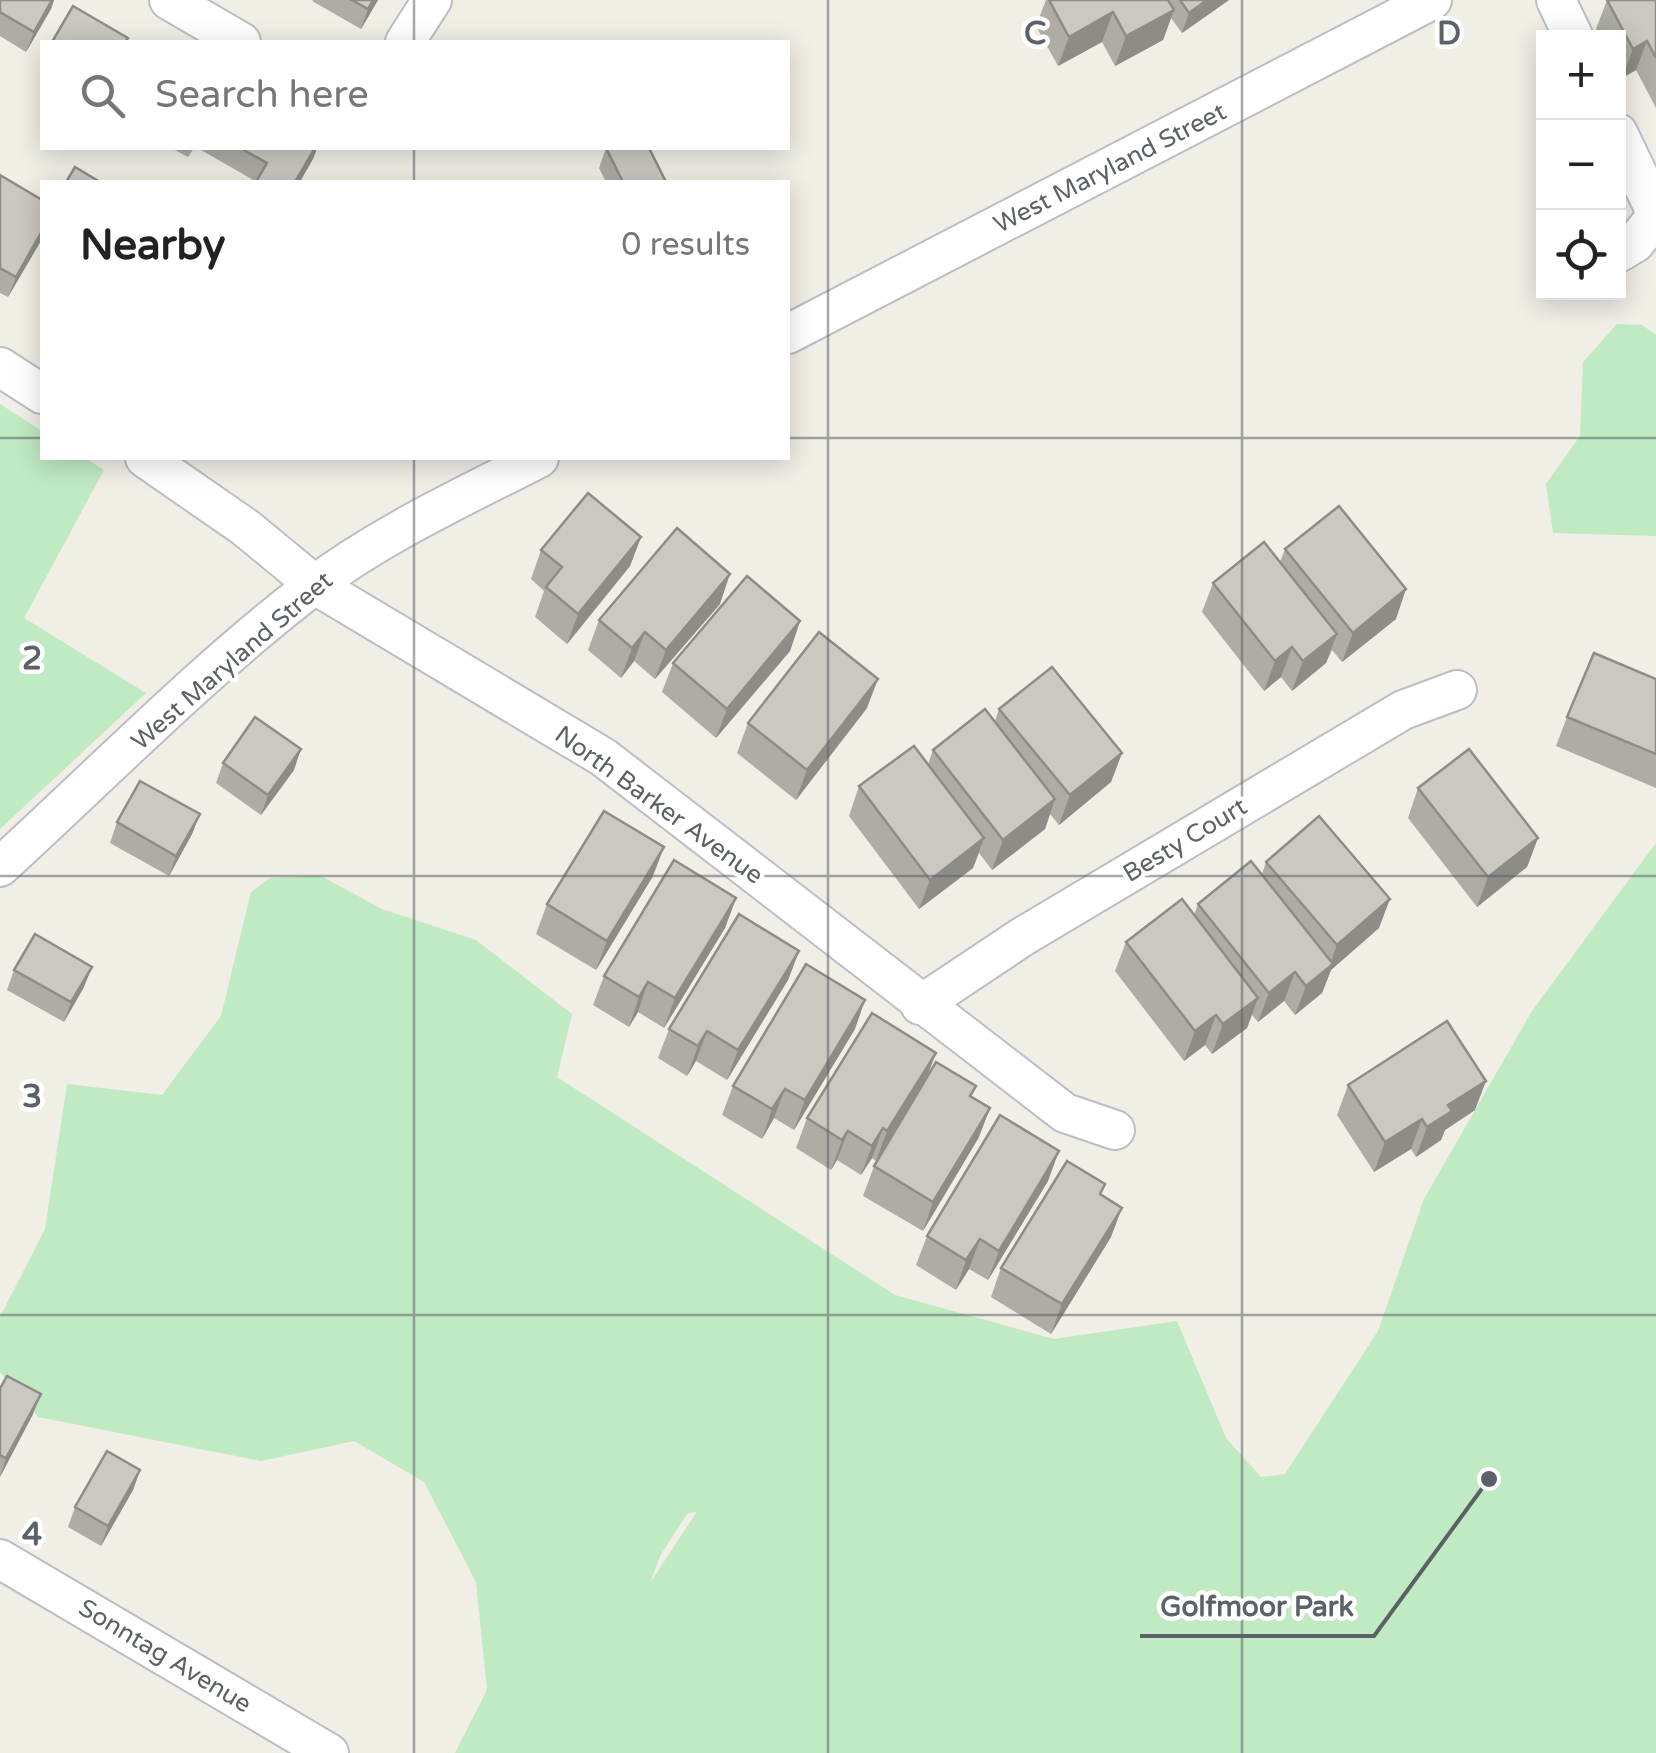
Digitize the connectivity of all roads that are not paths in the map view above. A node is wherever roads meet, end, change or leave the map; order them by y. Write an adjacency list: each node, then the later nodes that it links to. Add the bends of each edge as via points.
1 (169, 0): 6 (street)
2 (432, 0): 7 (street)
3 (1432, 0): 10 (street, West Maryland Street)
4 (1556, 0): 5 (street)
5 (1570, 30)
6 (238, 40)
7 (406, 40)
8 (1626, 150): 9 (street, via 1654,219)
9 (1626, 248)
10 (790, 333)
11 (0, 367): 12 (street)
12 (40, 393)
13 (147, 460): 15 (street, North Barker Avenue)
14 (535, 460): 15 (street, West Maryland Street)
15 (315, 585): 17 (street, West Maryland Street); 18 (street, North Barker Avenue, via 603,758)
16 (1457, 690): 18 (street, Besty Court, via 1403,710)
17 (0, 868)
18 (920, 1005): 19 (street, North Barker Avenue, via 1065,1113)
19 (1115, 1130)
20 (0, 1559): 21 (street, Sonntag Avenue)
21 (329, 1753)

